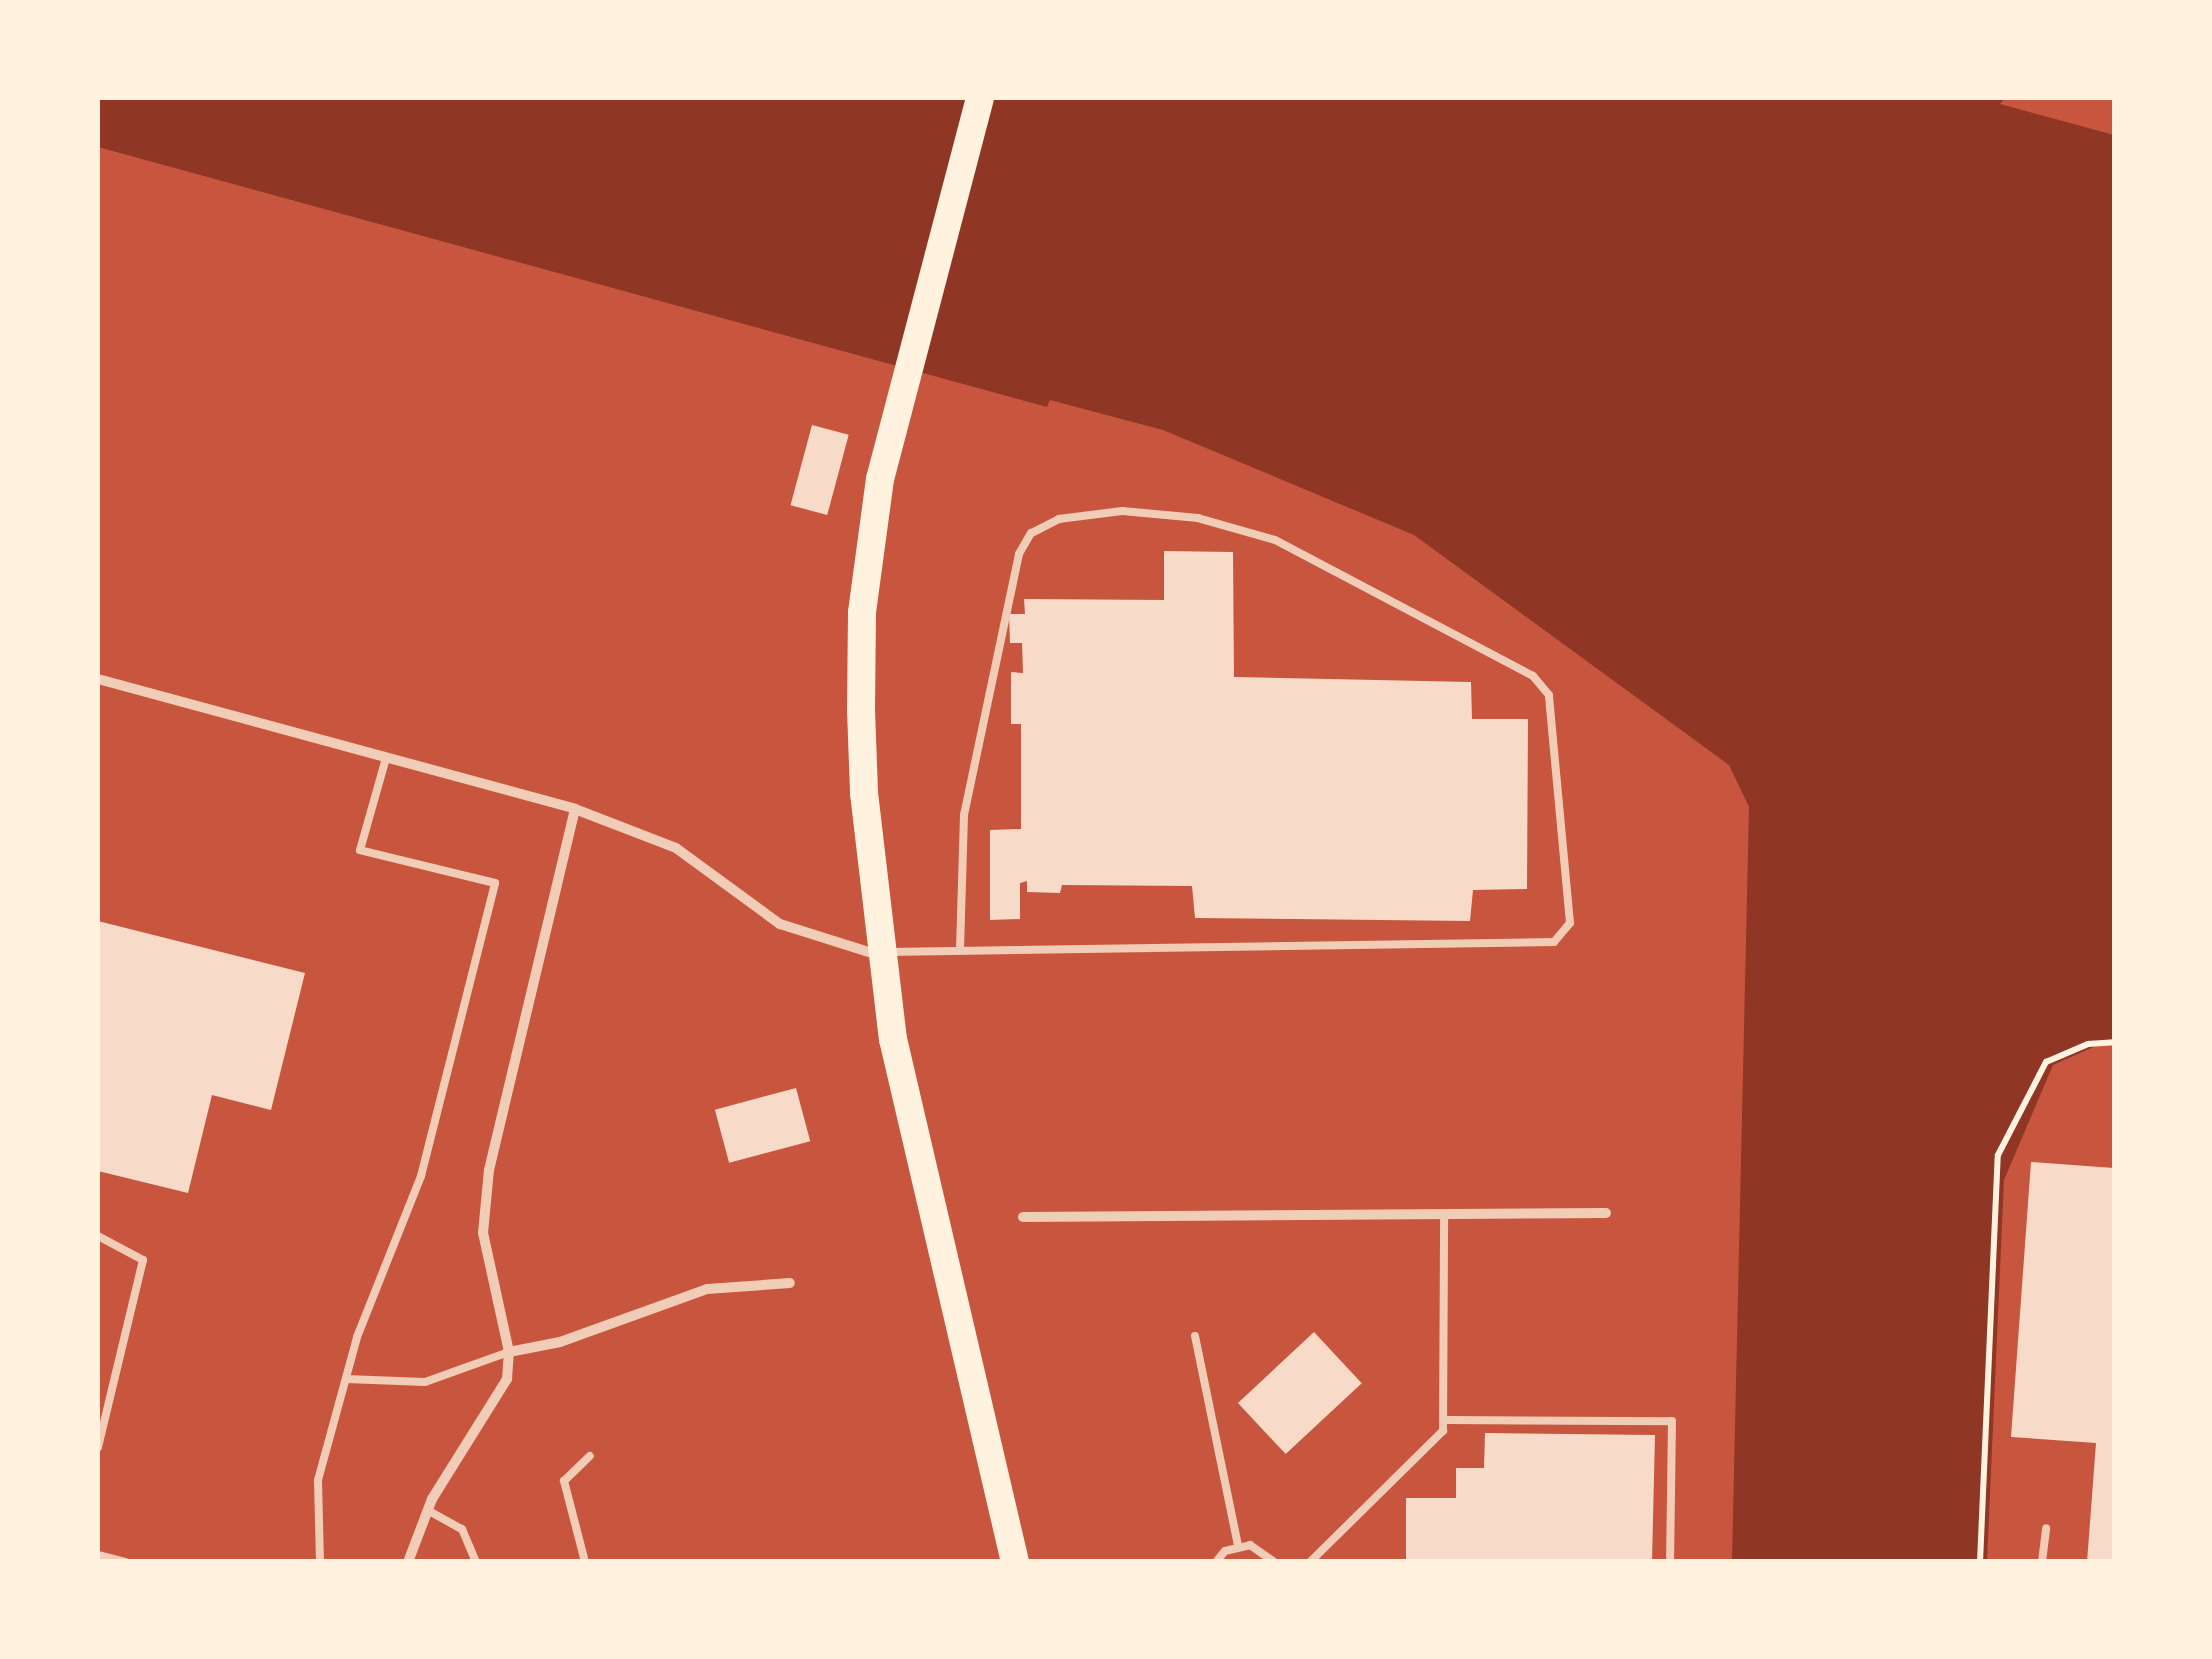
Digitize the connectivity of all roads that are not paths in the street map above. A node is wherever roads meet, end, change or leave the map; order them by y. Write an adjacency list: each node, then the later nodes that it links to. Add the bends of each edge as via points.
1 (980, 98): 27 (highway, via 880,480 862,613 861,710 892,1039)
2 (98, 679): 3 (street)
3 (386, 758): 4 (street); 14 (lane, via 360,850 495,883 421,1176)
4 (575, 809): 6 (street, via 676,848 780,924); 13 (street, via 489,1170 484,1233)
5 (960, 949): 5 (lane, via 1554,942 1570,923 1549,696 1532,676 1362,580 1275,540 1198,518 1122,511 1059,519 1031,533 1019,554 964,815); 6 (lane)
6 (869, 952)
7 (1606, 1213): 8 (street)
8 (1444, 1214): 9 (street); 15 (lane)
9 (1023, 1217)
10 (98, 1236): 16 (lane, via 142,1260)
11 (790, 1282): 13 (street, via 707,1290 560,1342)
12 (1195, 1336): 20 (lane)
13 (509, 1352): 14 (lane, via 425,1382); 18 (street, via 507,1378)
14 (346, 1378): 23 (lane, via 318,1480)
15 (1446, 1420): 30 (lane, via 1432,1445); 31 (lane, via 1672,1421)
16 (98, 1448)
17 (590, 1456): 26 (lane, via 564,1481)
18 (428, 1511): 24 (street); 25 (lane, via 462,1529)
19 (2046, 1528): 32 (lane)
20 (1238, 1546): 28 (lane); 29 (lane, via 1261,1549)
21 (98, 1555): 22 (lane)
22 (126, 1562)
23 (320, 1562)
24 (408, 1562)
25 (476, 1562)
26 (585, 1562)
27 (1015, 1562)
28 (1216, 1562)
29 (1274, 1562)
30 (1310, 1562)
31 (1670, 1562)
32 (2042, 1562)

